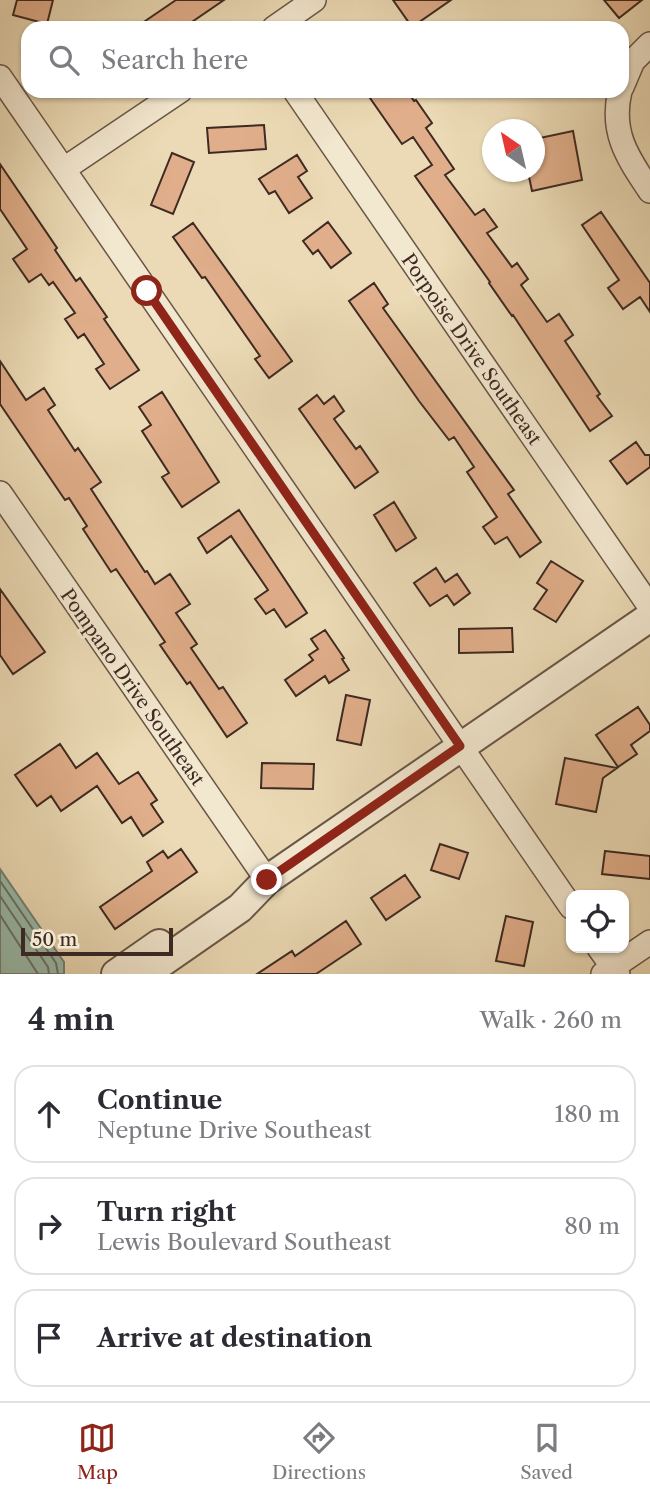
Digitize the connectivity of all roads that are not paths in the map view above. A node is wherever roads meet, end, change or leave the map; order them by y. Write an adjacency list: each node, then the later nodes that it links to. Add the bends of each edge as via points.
1 (314, 0): 2 (street)
2 (284, 21)
3 (650, 44): 4 (street)
4 (629, 70)
5 (0, 77): 9 (street)
6 (170, 98): 9 (street)
7 (300, 98): 12 (street, Porpoise Drive Southeast)
8 (620, 98): 10 (street, via 617,129 625,155)
9 (64, 169): 14 (street)
10 (650, 191)
11 (0, 493): 15 (street, Pompano Drive Southeast)
12 (650, 607)
13 (650, 617): 14 (street)
14 (460, 746): 15 (street); 16 (street)
15 (267, 880): 20 (street, via 233,893); 21 (street, via 240,908)
16 (566, 900)
17 (650, 942): 19 (street)
18 (602, 953): 19 (street)
19 (611, 972)
20 (116, 974)
21 (145, 974)

